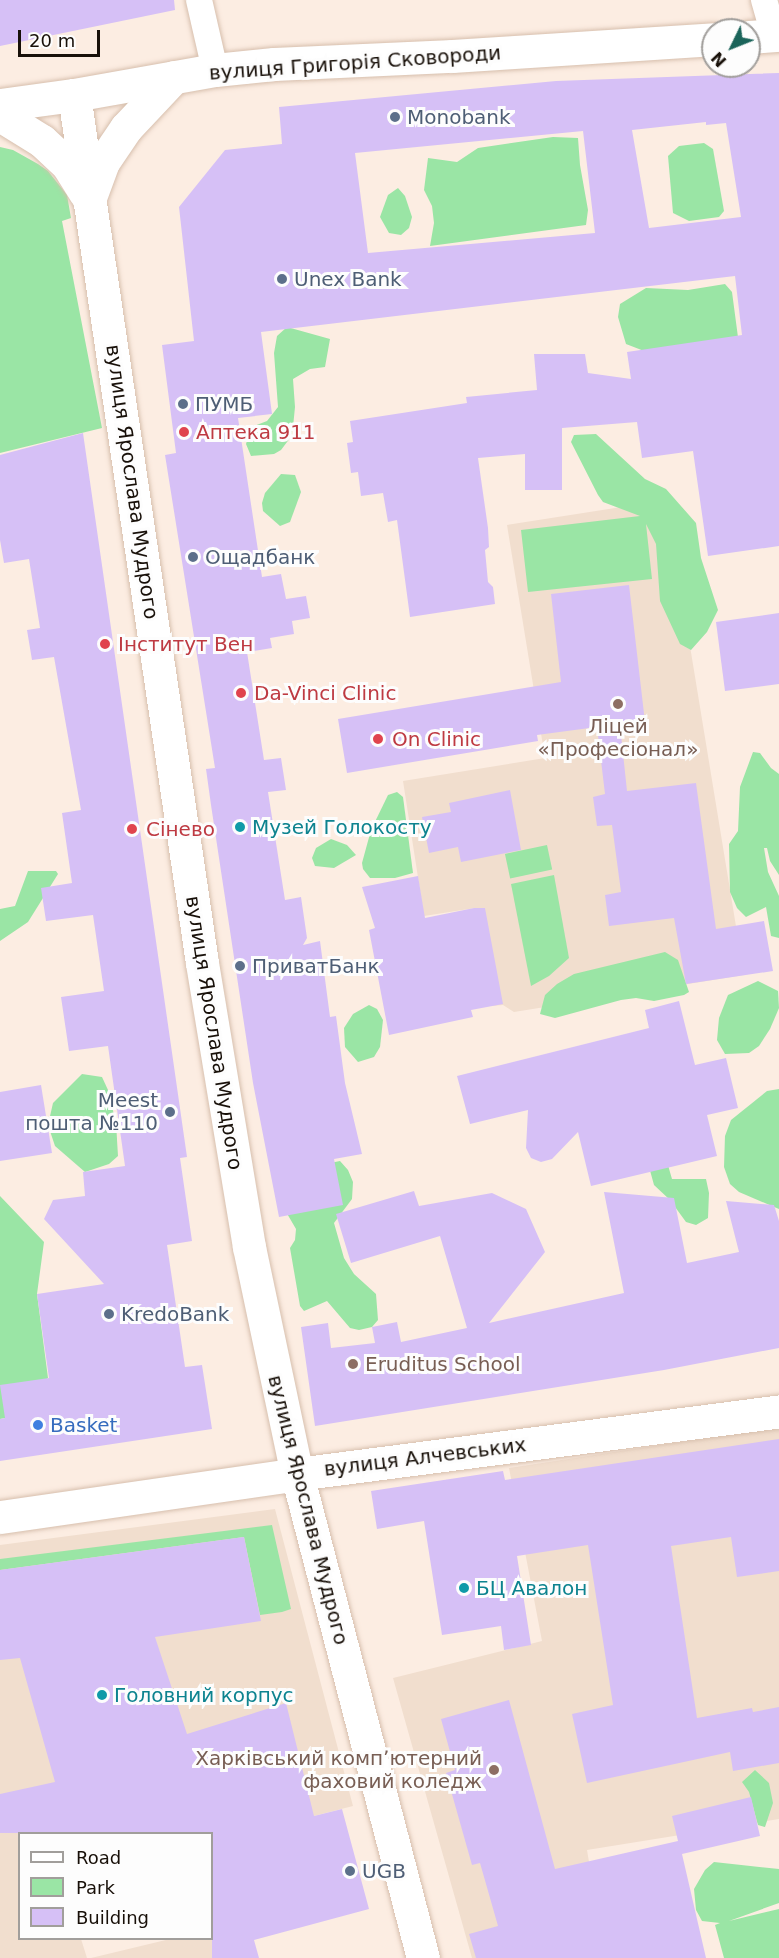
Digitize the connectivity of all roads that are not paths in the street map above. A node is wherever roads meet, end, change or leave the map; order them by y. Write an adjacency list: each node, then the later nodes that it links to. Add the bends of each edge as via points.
1 (199, 0): 5 (street)
2 (764, 0): 3 (street)
3 (767, 35)
4 (701, 40): 5 (street, вулиця Григорія Сковороди)
5 (214, 70): 6 (street, вулиця Григорія Сковороди)
6 (174, 77): 7 (street, вулиця Григорія Сковороди); 10 (street, via 126,128 104,162)
7 (74, 95): 8 (street, вулиця Григорія Сковороди); 10 (street, вулиця Ярослава Мудрого)
8 (0, 105)
9 (0, 115): 10 (street, via 42,141 67,164)
10 (89, 200): 12 (street, вулиця Ярослава Мудрого, via 221,1084 263,1320)
11 (779, 1411): 12 (street, вулиця Алчевських)
12 (297, 1474): 13 (street, вулиця Алчевських); 14 (street, вулиця Ярослава Мудрого)
13 (0, 1517)
14 (423, 1958)

